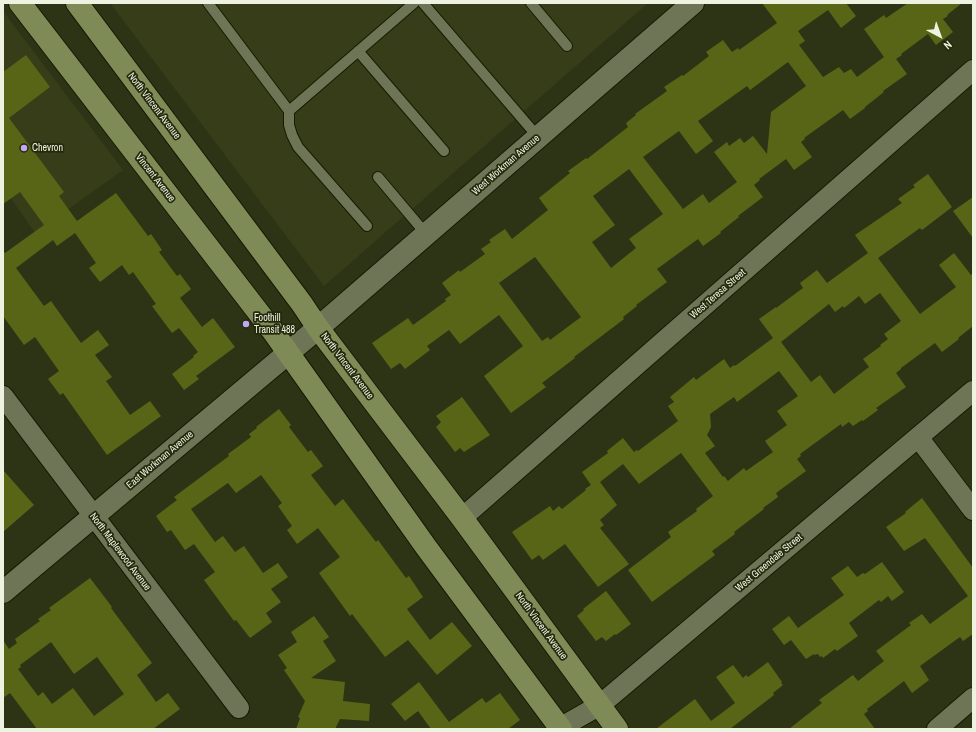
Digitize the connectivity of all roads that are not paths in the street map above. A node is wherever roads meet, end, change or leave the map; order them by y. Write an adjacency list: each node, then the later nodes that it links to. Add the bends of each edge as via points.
1 (20, 3): 18 (main road, Vincent Avenue)
2 (77, 3): 17 (main road, North Vincent Avenue)
3 (208, 3): 11 (lane)
4 (414, 3): 9 (lane)
5 (423, 3): 12 (lane)
6 (531, 3): 8 (lane)
7 (693, 3): 12 (street, West Workman Avenue)
8 (567, 46)
9 (358, 51): 11 (lane); 13 (lane)
10 (973, 70): 24 (street, West Teresa Street)
11 (289, 111): 15 (lane, via 289,125 298,146)
12 (538, 137): 16 (street, West Workman Avenue)
13 (444, 152)
14 (378, 177): 16 (lane)
15 (367, 226)
16 (426, 234): 17 (street, West Workman Avenue)
17 (318, 328): 18 (street, East Workman Avenue); 24 (main road, North Vincent Avenue)
18 (289, 353): 23 (street, East Workman Avenue); 29 (main road, via 426,547)
19 (973, 391): 21 (street, West Greendale Street)
20 (3, 396): 23 (street, North Maplewood Avenue)
21 (918, 437): 22 (street); 27 (street, West Greendale Street)
22 (973, 510)
23 (93, 516): 25 (street, East Workman Avenue); 28 (street, North Maplewood Avenue)
24 (462, 518): 27 (main road, North Vincent Avenue)
25 (3, 592)
26 (973, 698): 31 (street)
27 (600, 705): 29 (street, West Greendale Street); 30 (main road, North Vincent Avenue)
28 (239, 708)
29 (560, 728)
30 (617, 729)
31 (937, 729)

